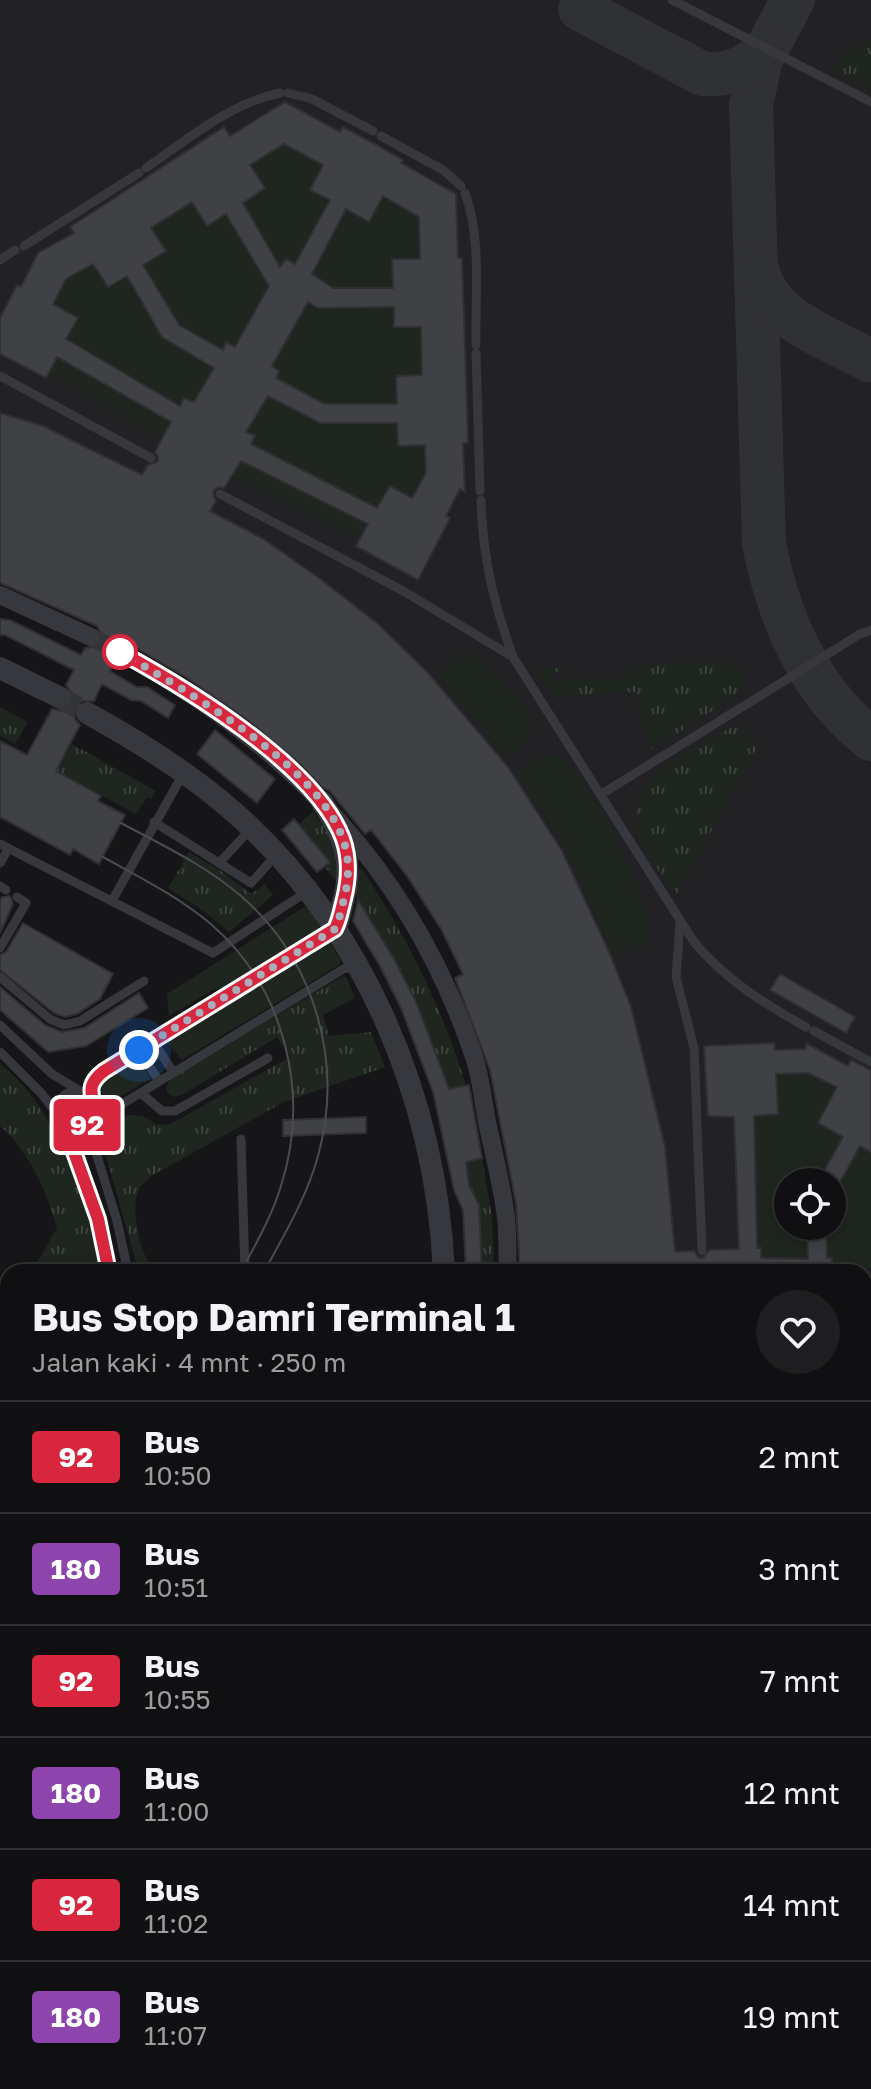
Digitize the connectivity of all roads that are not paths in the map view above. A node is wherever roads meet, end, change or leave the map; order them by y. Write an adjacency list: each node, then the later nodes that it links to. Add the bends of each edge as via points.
1 (672, 0): 2 (lane)
2 (871, 102)
3 (0, 260): 11 (lane, via 256,98 284,93 312,99 443,170 463,189 472,212 486,570)
4 (0, 376): 5 (lane)
5 (151, 458)
6 (220, 494): 11 (lane, via 405,592)
7 (0, 595): 9 (street)
8 (871, 630): 16 (lane)
9 (91, 637)
10 (120, 652): 17 (street, via 221,714 273,754)
11 (513, 657): 16 (lane)
12 (0, 668): 13 (street)
13 (59, 697)
14 (87, 713): 15 (street)
15 (184, 772): 18 (lane); 19 (street)
16 (600, 795): 27 (lane)
17 (322, 802): 28 (street, via 348,857 348,887); 53 (street, via 404,907 445,984 475,1059 506,1219)
18 (154, 822): 23 (lane); 26 (lane)
19 (252, 828): 21 (street); 23 (lane)
20 (4, 846): 22 (lane); 26 (lane)
21 (277, 854): 23 (lane, via 251,883); 24 (street)
22 (0, 863)
23 (219, 863)
24 (308, 891): 26 (lane, via 213,953); 28 (street)
25 (17, 897): 29 (lane, via 26,903)
26 (112, 901)
27 (680, 922): 38 (lane, via 710,962 756,1000); 48 (lane, via 676,977 694,1048)
28 (335, 929): 30 (street); 34 (lane)
29 (0, 948)
30 (362, 973): 39 (lane, via 345,968); 52 (street, via 409,1080 426,1134)
31 (0, 977): 32 (lane, via 64,1025 80,1021)
32 (144, 981)
33 (0, 1025): 41 (lane, via 52,1074)
34 (153, 1041): 35 (lane); 39 (lane)
35 (139, 1050): 40 (lane); 43 (lane, via 98,1075 91,1085)
36 (0, 1052): 44 (lane)
37 (268, 1058): 42 (lane, via 175,1111 162,1111)
38 (871, 1062)
39 (173, 1072): 40 (lane)
40 (159, 1081): 42 (lane)
41 (80, 1091): 43 (lane); 44 (lane, via 63,1096)
42 (141, 1093): 43 (lane, via 108,1109)
43 (93, 1100): 45 (lane)
44 (57, 1114): 46 (lane)
45 (94, 1117): 46 (lane, via 81,1128); 50 (lane, via 90,1133)
46 (64, 1124): 49 (lane, via 98,1219)
47 (241, 1139): 51 (lane)
48 (702, 1251)
49 (107, 1264)
50 (126, 1264)
51 (245, 1264)
52 (443, 1264)
53 (508, 1264)

